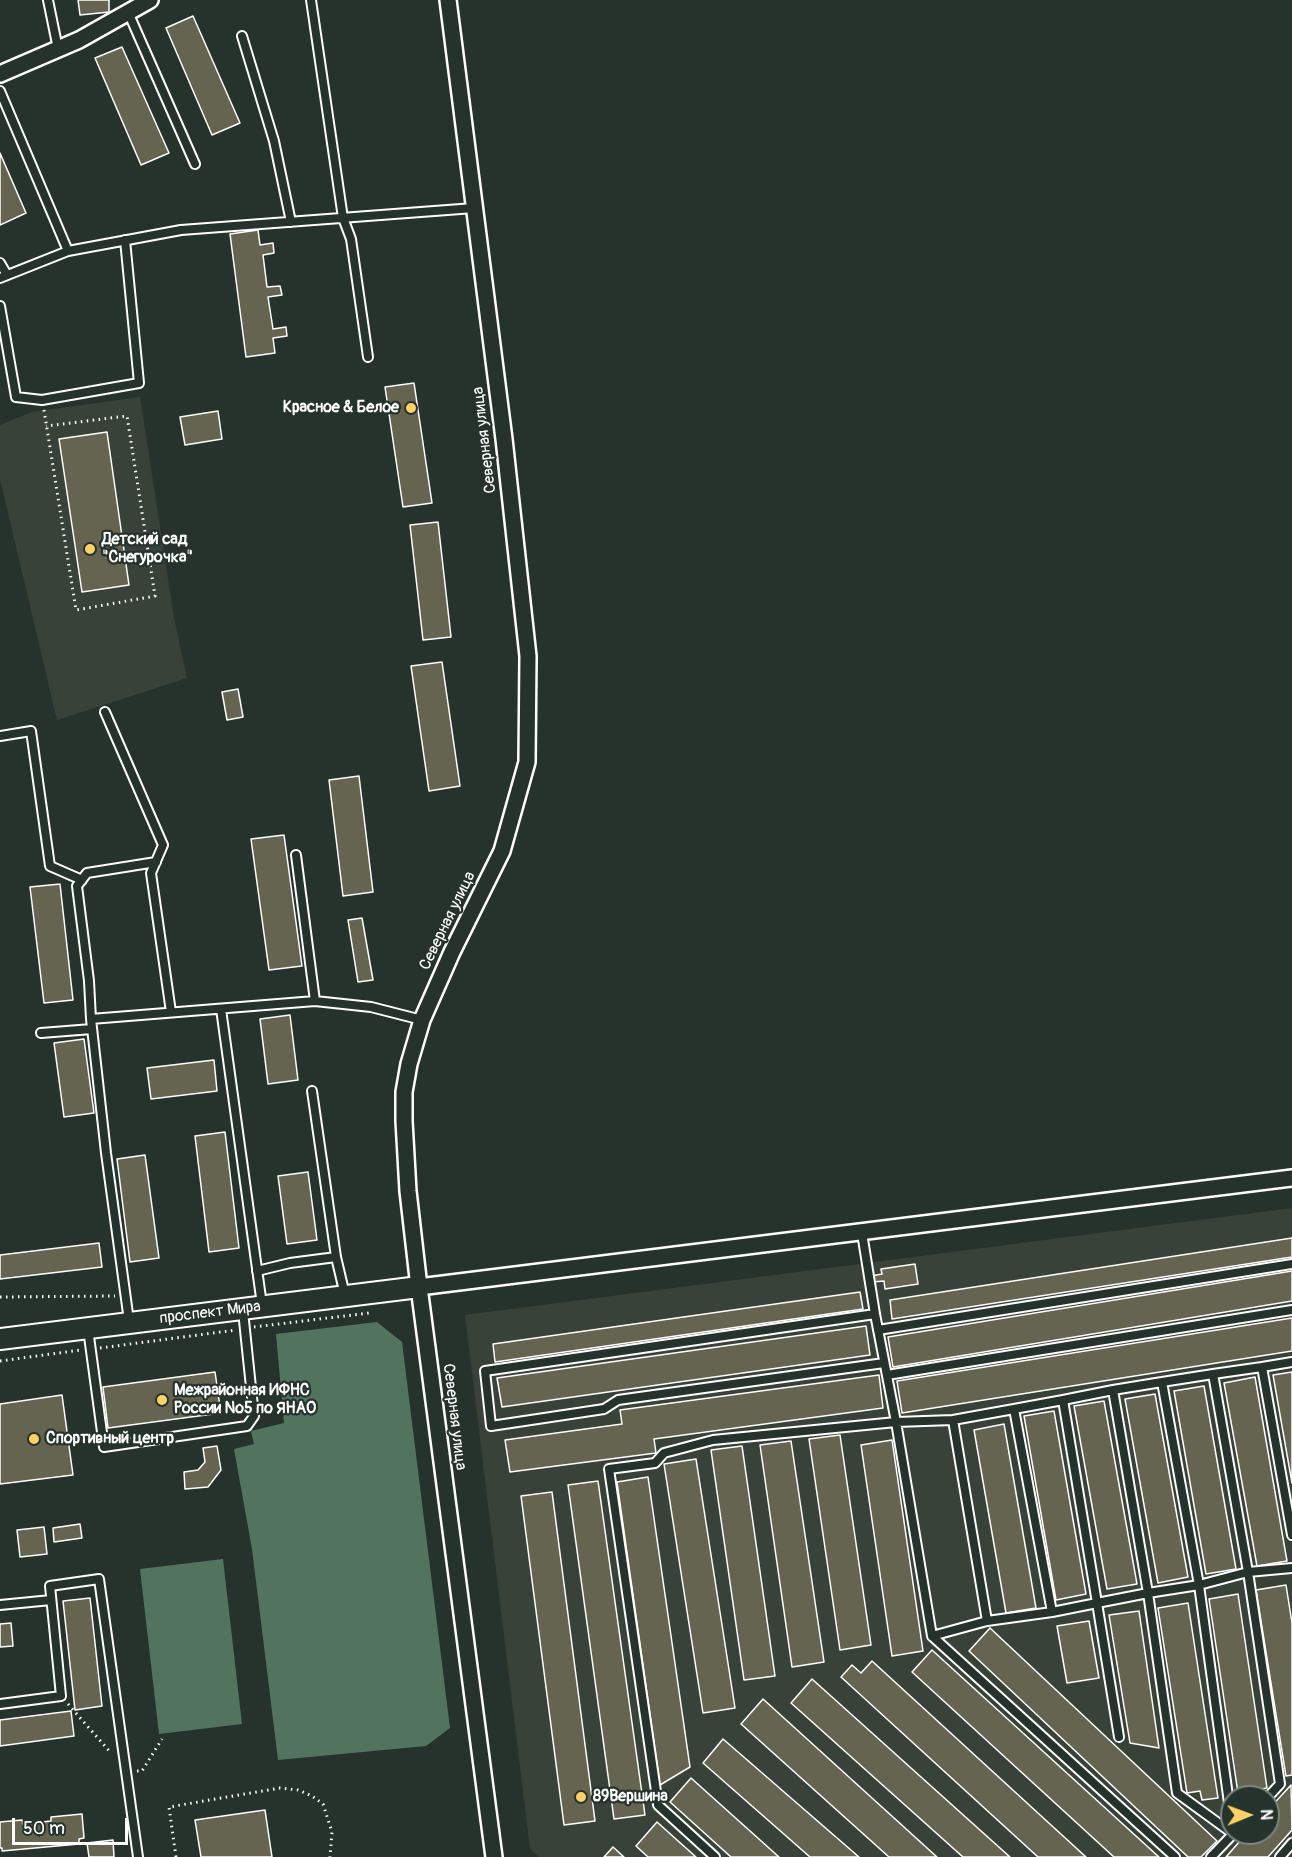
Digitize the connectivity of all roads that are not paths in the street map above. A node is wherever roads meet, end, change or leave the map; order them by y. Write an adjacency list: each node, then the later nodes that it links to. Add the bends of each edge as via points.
1 (48, 0): 7 (lane)
2 (311, 0): 12 (lane)
3 (448, 0): 11 (street, Северная улица)
4 (148, 1): 5 (street)
5 (128, 12): 7 (street); 10 (lane)
6 (242, 36): 13 (lane, via 274,141)
7 (58, 49): 8 (street)
8 (0, 74)
9 (0, 91): 15 (lane)
10 (195, 164)
11 (474, 208): 12 (lane); 29 (street, Северная улица, via 528,656 527,762 502,851)
12 (343, 218): 13 (lane); 19 (lane, via 351,239)
13 (291, 222): 14 (lane, via 181,230)
14 (125, 240): 15 (lane); 18 (lane, via 139,383 42,400 16,397)
15 (68, 251): 17 (lane)
16 (0, 262): 17 (lane)
17 (3, 277)
18 (0, 306)
19 (368, 357)
20 (105, 712): 23 (lane, via 163,845)
21 (0, 736): 24 (lane, via 31,731 51,866)
22 (296, 855): 25 (lane)
23 (156, 861): 24 (lane, via 87,873); 27 (lane, via 152,873)
24 (82, 880): 28 (lane, via 77,886)
25 (315, 1001): 26 (lane); 29 (lane, via 371,1007)
26 (221, 1009): 27 (lane); 37 (lane)
27 (171, 1012): 28 (lane)
28 (92, 1019): 30 (lane)
29 (422, 1020): 38 (street, Северная улица, via 404,1092 408,1191)
30 (92, 1029): 31 (lane); 44 (lane)
31 (41, 1033)
32 (312, 1091): 35 (lane)
33 (1292, 1178): 34 (street)
34 (862, 1233): 38 (street); 43 (lane)
35 (336, 1257): 37 (lane); 39 (lane)
36 (1292, 1264): 46 (lane)
37 (257, 1271): 40 (lane)
38 (419, 1287): 39 (street, проспект Мира); 78 (street, Северная улица)
39 (345, 1296): 40 (street, проспект Мира)
40 (262, 1306): 41 (street, проспект Мира)
41 (242, 1309): 44 (street, проспект Мира); 45 (lane, via 254,1416 247,1426 104,1447)
42 (1292, 1310): 52 (lane)
43 (875, 1314): 46 (lane); 49 (lane, via 485,1371 491,1426 604,1409 618,1400)
44 (129, 1323): 45 (street, проспект Мира)
45 (88, 1328): 47 (street, проспект Мира)
46 (878, 1330): 49 (lane)
47 (0, 1339)
48 (1292, 1362): 50 (lane)
49 (884, 1363): 52 (lane)
50 (1262, 1366): 51 (lane); 59 (lane)
51 (1212, 1374): 53 (lane); 61 (lane)
52 (887, 1375): 58 (lane)
53 (1162, 1382): 54 (lane); 62 (lane)
54 (1113, 1390): 55 (lane); 63 (lane)
55 (1063, 1400): 56 (lane); 65 (lane)
56 (1014, 1409): 57 (lane); 67 (lane)
57 (953, 1420): 58 (lane); 68 (lane)
58 (896, 1422): 69 (lane); 79 (lane, via 713,1440 664,1453 655,1463 609,1469 658,1805)
59 (1292, 1535)
60 (1292, 1568): 61 (lane)
61 (1248, 1572): 62 (lane); 73 (lane)
62 (1199, 1585): 63 (lane); 72 (lane)
63 (1148, 1593): 65 (lane); 74 (lane, via 1177,1793)
64 (51, 1600): 66 (lane); 70 (lane, via 61,1695); 77 (lane, via 50,1586 99,1579)
65 (1097, 1603): 67 (lane); 71 (lane)
66 (0, 1605)
67 (1052, 1612): 68 (lane)
68 (987, 1621): 69 (lane)
69 (932, 1636): 80 (lane)
70 (0, 1704)
71 (1119, 1737)
72 (1226, 1785)
73 (1279, 1785)
74 (1220, 1824)
75 (1292, 1843): 82 (lane)
76 (1222, 1845): 81 (lane)
77 (138, 1857)
78 (494, 1857)
79 (715, 1857)
80 (1175, 1857)
81 (1211, 1857)
82 (1280, 1857)

